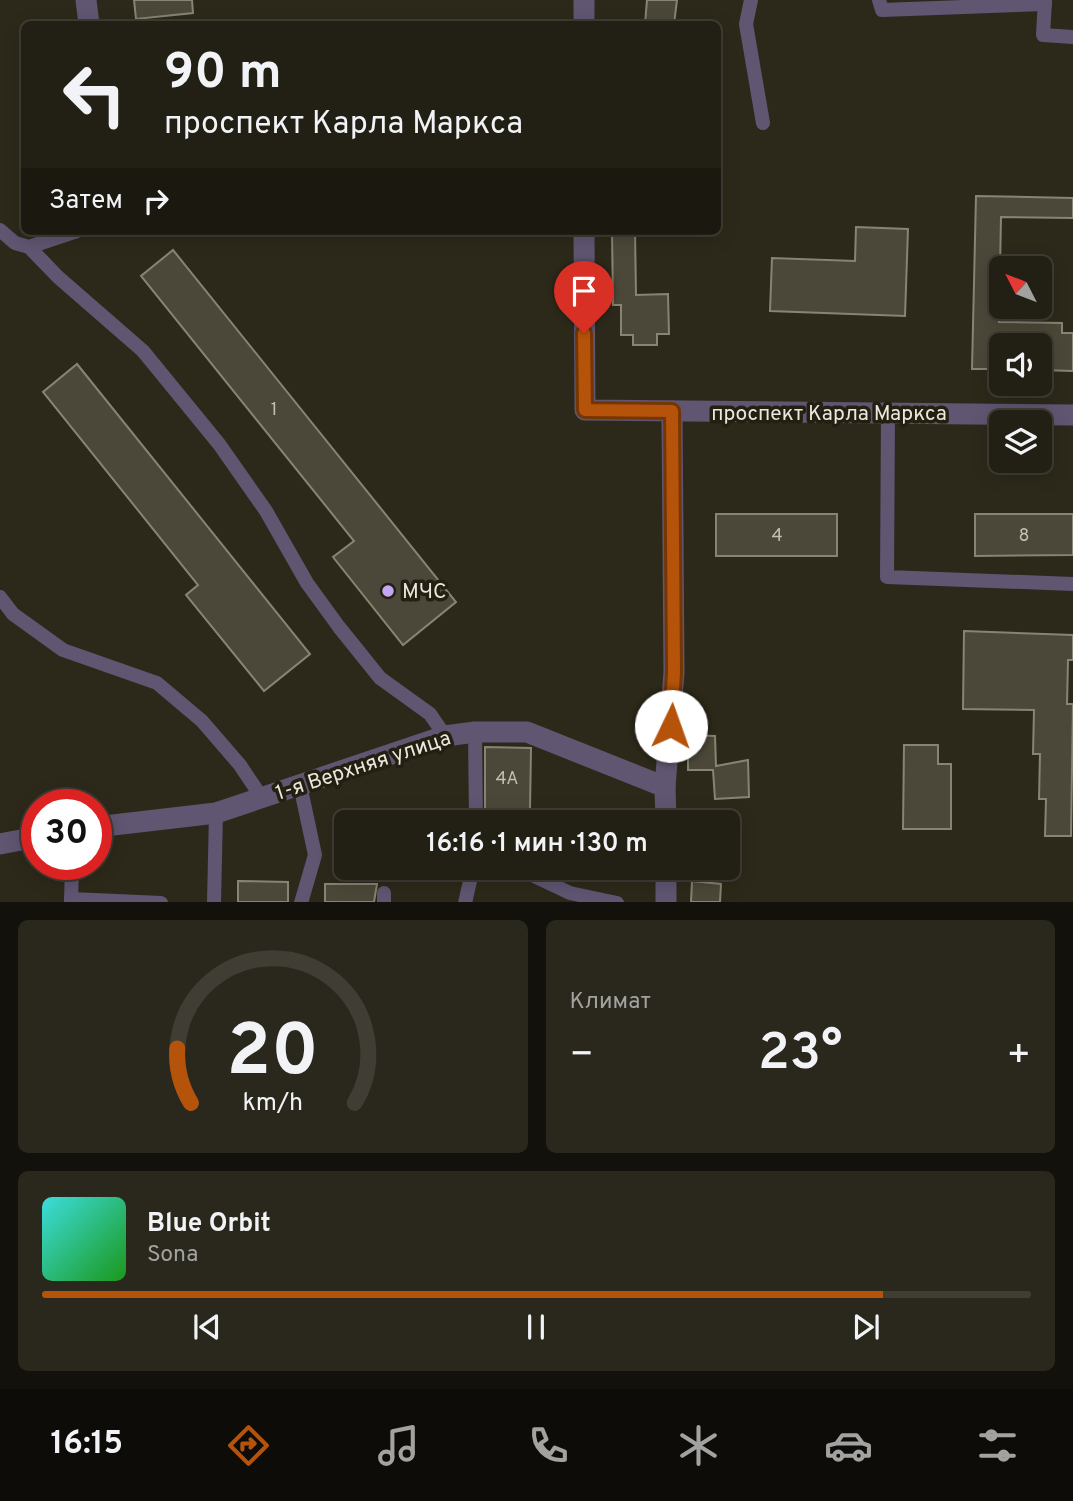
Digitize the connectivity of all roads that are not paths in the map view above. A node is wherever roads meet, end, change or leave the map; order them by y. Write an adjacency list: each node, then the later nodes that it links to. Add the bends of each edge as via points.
1 (86, 0): 6 (street)
2 (584, 0): 7 (street)
3 (751, 0): 9 (lane, via 746,24)
4 (879, 0): 5 (lane, via 882,9)
5 (1045, 2): 8 (lane, via 1043,35)
6 (89, 21)
7 (583, 21)
8 (1073, 37)
9 (764, 123)
10 (0, 230): 13 (lane, via 15,243)
11 (66, 235): 13 (lane)
12 (584, 235): 14 (street, проспект Карла Маркса, via 585,410)
13 (29, 247): 20 (lane, via 144,351 219,444 339,627 380,678 430,714)
14 (672, 411): 15 (street, проспект Карла Маркса); 22 (street, via 674,672)
15 (888, 413): 16 (street, проспект Карла Маркса); 17 (lane, via 887,577)
16 (1073, 415)
17 (1073, 584)
18 (0, 597): 23 (lane, via 13,614 62,650 156,683 202,721)
19 (475, 732): 20 (street, 1-я Верхняя улица); 22 (street, 1-я Верхняя улица, via 527,732); 24 (lane)
20 (444, 736): 21 (street, 1-я Верхняя улица)
21 (300, 785): 23 (street, 1-я Верхняя улица); 38 (lane, via 315,855)
22 (665, 787): 25 (street)
23 (262, 798): 26 (street, 1-я Верхняя улица)
24 (476, 810)
25 (666, 810)
26 (216, 813): 27 (street, 1-я Верхняя улица); 37 (lane)
27 (112, 825)
28 (21, 840): 29 (street)
29 (0, 844)
30 (72, 880): 35 (lane)
31 (470, 880): 39 (lane)
32 (538, 880): 34 (lane)
33 (666, 880): 41 (street)
34 (570, 898): 40 (lane)
35 (71, 901): 36 (lane)
36 (161, 902)
37 (214, 902)
38 (301, 902)
39 (465, 902)
40 (617, 902)
41 (666, 902)

